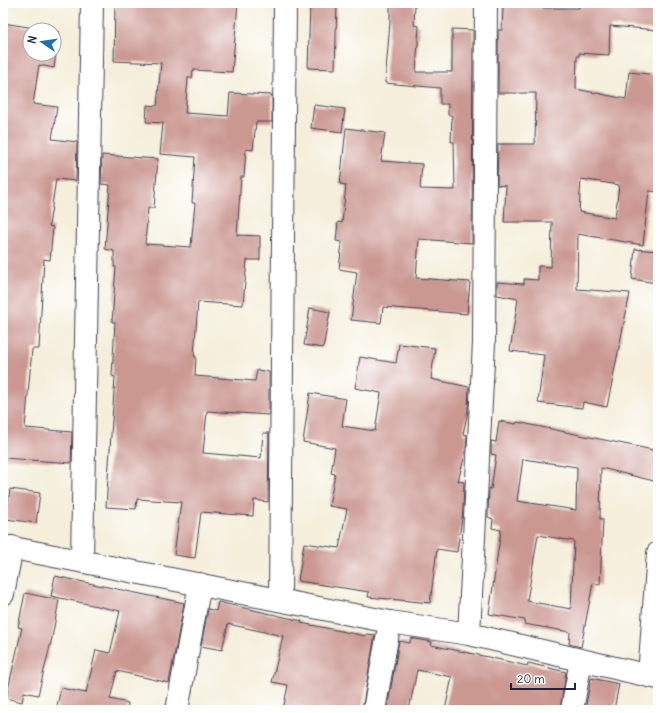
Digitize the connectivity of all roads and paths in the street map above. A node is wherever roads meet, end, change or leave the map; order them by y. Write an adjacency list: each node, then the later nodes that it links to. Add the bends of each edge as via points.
1 (92, 3): 6 (street)
2 (285, 3): 9 (street)
3 (486, 3): 11 (street, via 484,343)
4 (7, 546): 6 (street); 8 (street)
5 (658, 553): 13 (street)
6 (82, 561): 7 (street)
7 (200, 584): 9 (street); 14 (street)
8 (3, 594)
9 (280, 600): 10 (street)
10 (390, 622): 11 (street); 15 (street)
11 (469, 634): 12 (street)
12 (581, 660): 13 (street); 16 (street)
13 (653, 677)
14 (177, 710)
15 (374, 710)
16 (572, 710)

